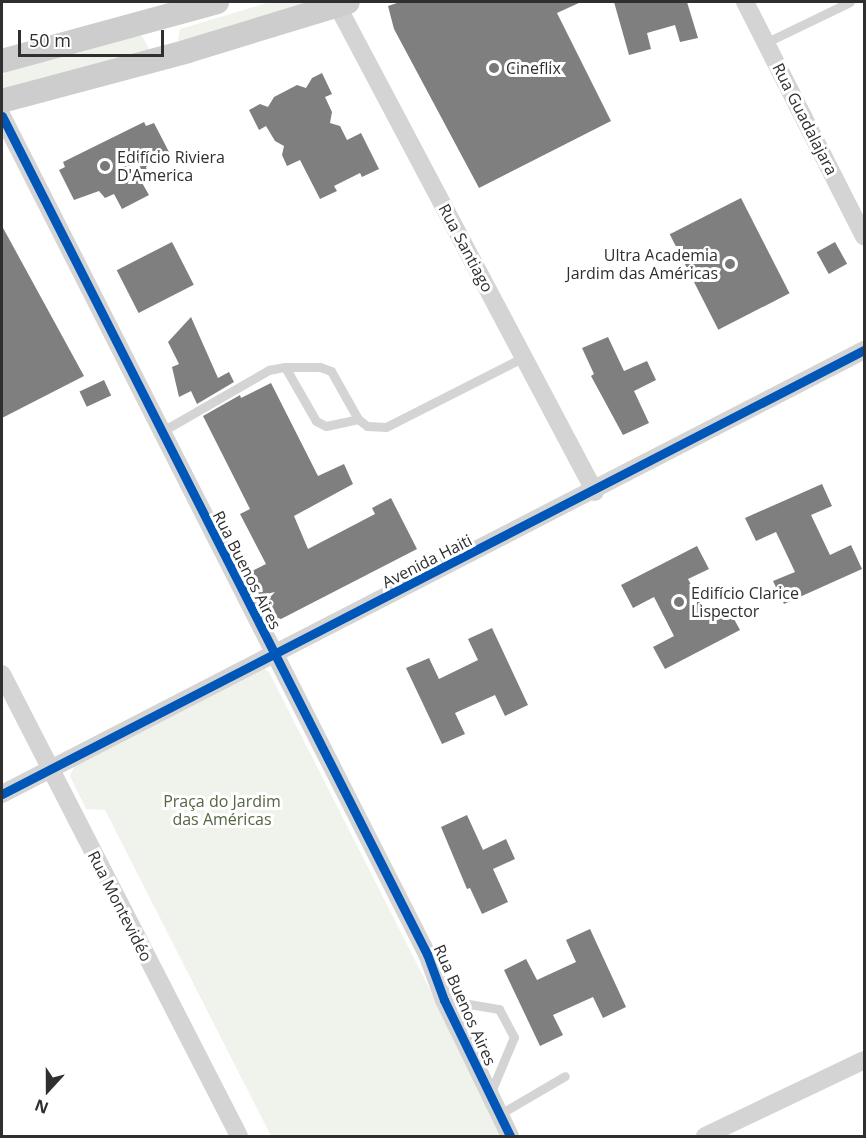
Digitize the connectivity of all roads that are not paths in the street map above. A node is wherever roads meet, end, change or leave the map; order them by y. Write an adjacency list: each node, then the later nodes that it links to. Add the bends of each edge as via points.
1 (217, 2): 5 (street)
2 (745, 2): 7 (street, Rua Guadalajara)
3 (850, 2): 7 (lane)
4 (343, 3): 8 (street); 15 (street, Rua Santiago)
5 (182, 13): 6 (street); 8 (street, via 174,22 170,39 180,50)
6 (136, 26): 9 (street, via 152,44); 10 (street)
7 (765, 43): 13 (street, Rua Guadalajara)
8 (188, 51): 9 (street)
9 (154, 60): 11 (street)
10 (2, 61)
11 (2, 101)
12 (2, 116): 18 (street, Rua Buenos Aires)
13 (864, 237)
14 (864, 350): 19 (street, Avenida Haiti)
15 (524, 357): 17 (lane, via 386,428 367,426); 19 (street, Rua Santiago)
16 (285, 367): 17 (lane, via 320,367 331,371); 17 (lane, via 316,421 326,426); 18 (lane, via 269,370)
17 (358, 418)
18 (160, 432): 20 (street, Rua Buenos Aires)
19 (595, 492): 20 (street, Avenida Haiti)
20 (274, 657): 22 (street, Avenida Haiti); 24 (street, Rua Buenos Aires, via 427,954)
21 (2, 674): 22 (street, Rua Montevidéo)
22 (50, 770): 23 (street, Avenida Haiti); 29 (street, Rua Montevidéo)
23 (2, 794)
24 (444, 1000): 27 (street, Rua Buenos Aires); 27 (lane, via 499,1009 514,1037)
25 (864, 1060): 31 (street)
26 (565, 1076): 28 (lane)
27 (490, 1094): 28 (street, Rua Buenos Aires)
28 (500, 1114): 30 (street, Rua Buenos Aires)
29 (239, 1137)
30 (510, 1137)
31 (705, 1137)

